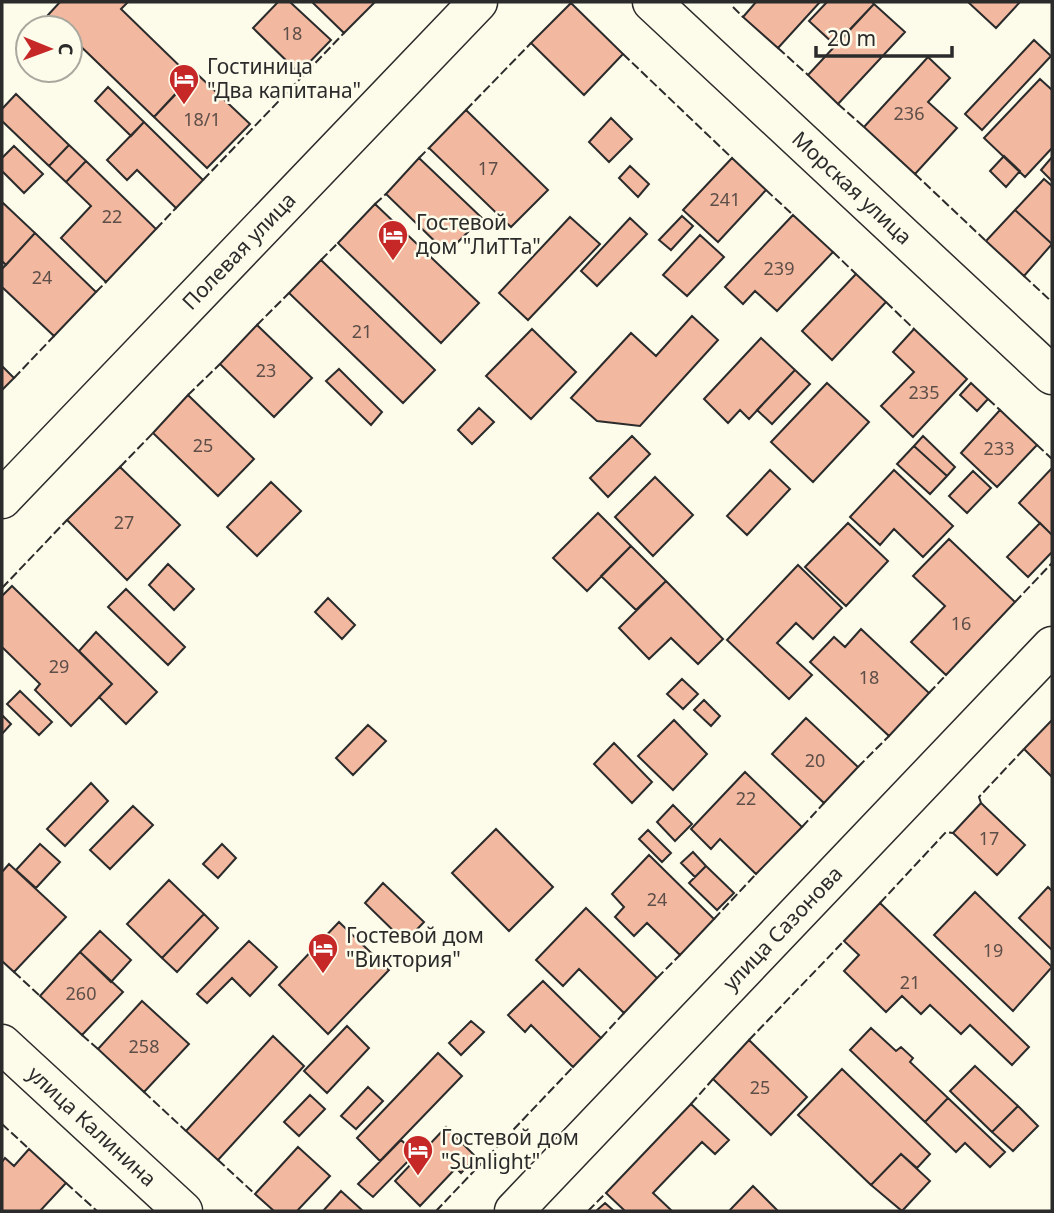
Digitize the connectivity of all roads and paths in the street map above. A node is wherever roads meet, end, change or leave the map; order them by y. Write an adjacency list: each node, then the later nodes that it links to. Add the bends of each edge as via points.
1 (478, 2): 4 (street, Полевая улица)
2 (652, 2): 3 (street, Морская улица)
3 (1052, 375)
4 (2, 499)
5 (1052, 646): 8 (street, улица Сазонова)
6 (2, 1044): 7 (street, улица Калинина)
7 (183, 1211)
8 (514, 1211)

